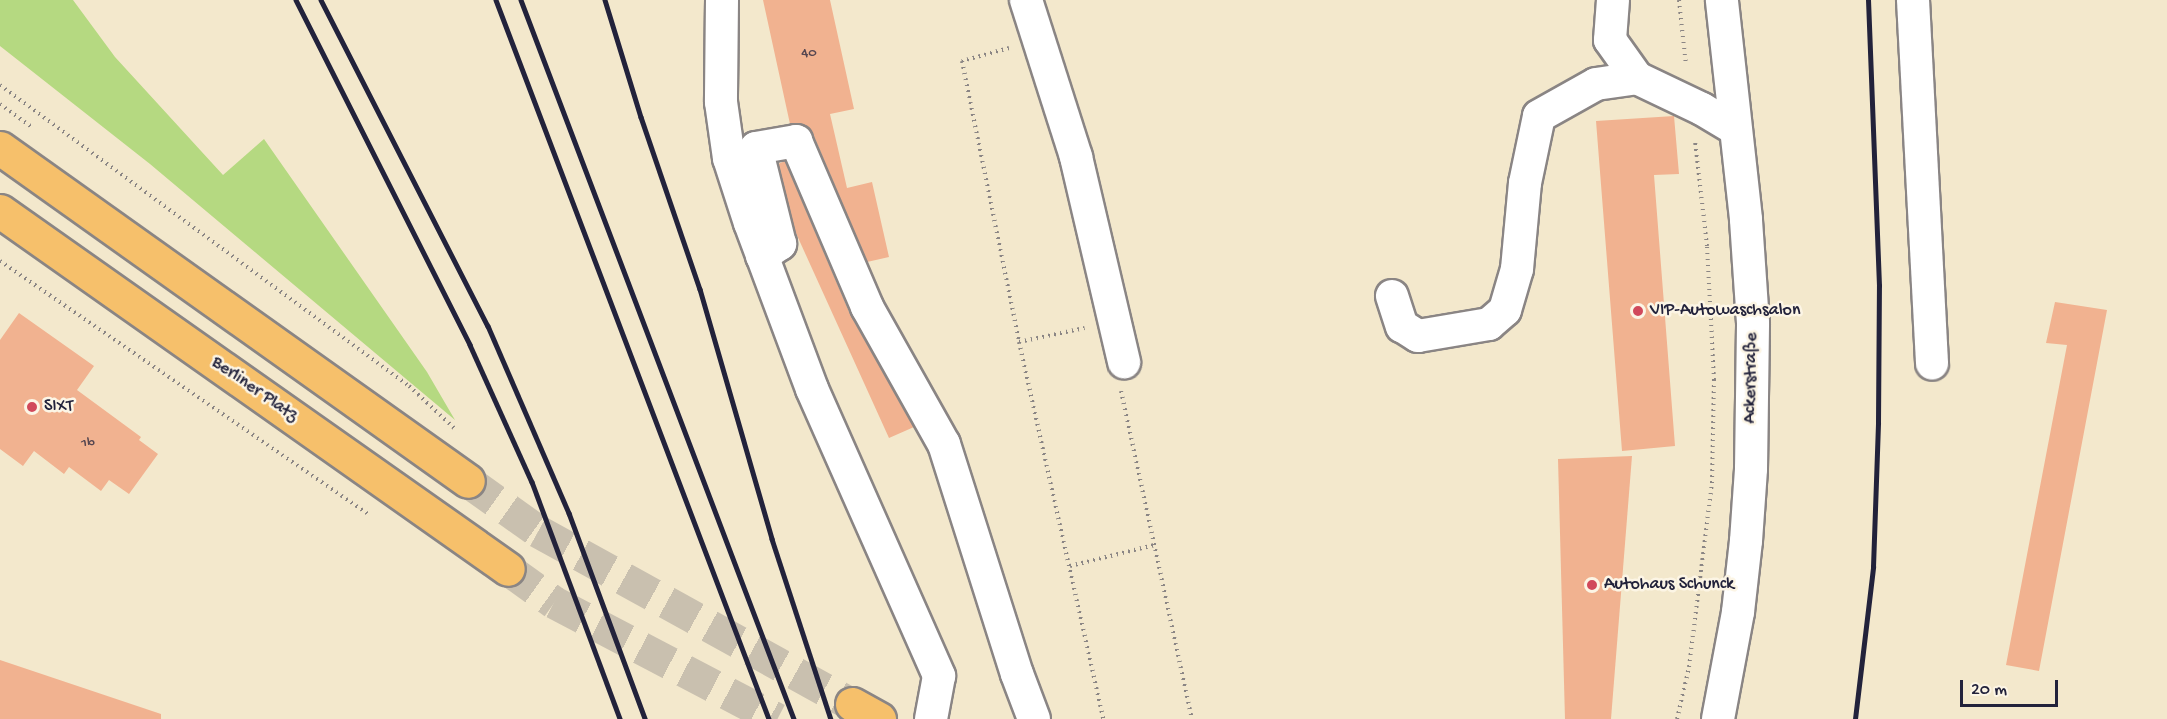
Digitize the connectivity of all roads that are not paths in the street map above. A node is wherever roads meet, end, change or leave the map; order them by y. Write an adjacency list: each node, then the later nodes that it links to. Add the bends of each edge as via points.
1 (703, 0): 7 (street)
2 (722, 0): 7 (street)
3 (1026, 0): 14 (street, via 1076,157)
4 (1613, 0): 8 (street, via 1610,40)
5 (1722, 0): 9 (street, Ackerstraße)
6 (1913, 0): 15 (street)
7 (722, 46): 12 (street, via 722,102 729,158)
8 (1637, 78): 9 (street); 13 (street, via 1596,84 1539,116 1525,183 1517,269 1505,310 1489,324 1418,336 1402,326)
9 (1736, 129): 20 (street, Ackerstraße, via 1753,323 1751,469 1738,612)
10 (0, 148): 16 (main road)
11 (0, 211): 17 (main road, Berliner Platz)
12 (762, 256): 18 (street, via 812,389 939,676); 19 (street, via 780,244 756,148 796,141 867,307 944,444)
13 (1392, 296)
14 (1124, 362)
15 (1932, 364)
16 (468, 481)
17 (508, 569)
18 (931, 719)
19 (1034, 719)
20 (1718, 719)

